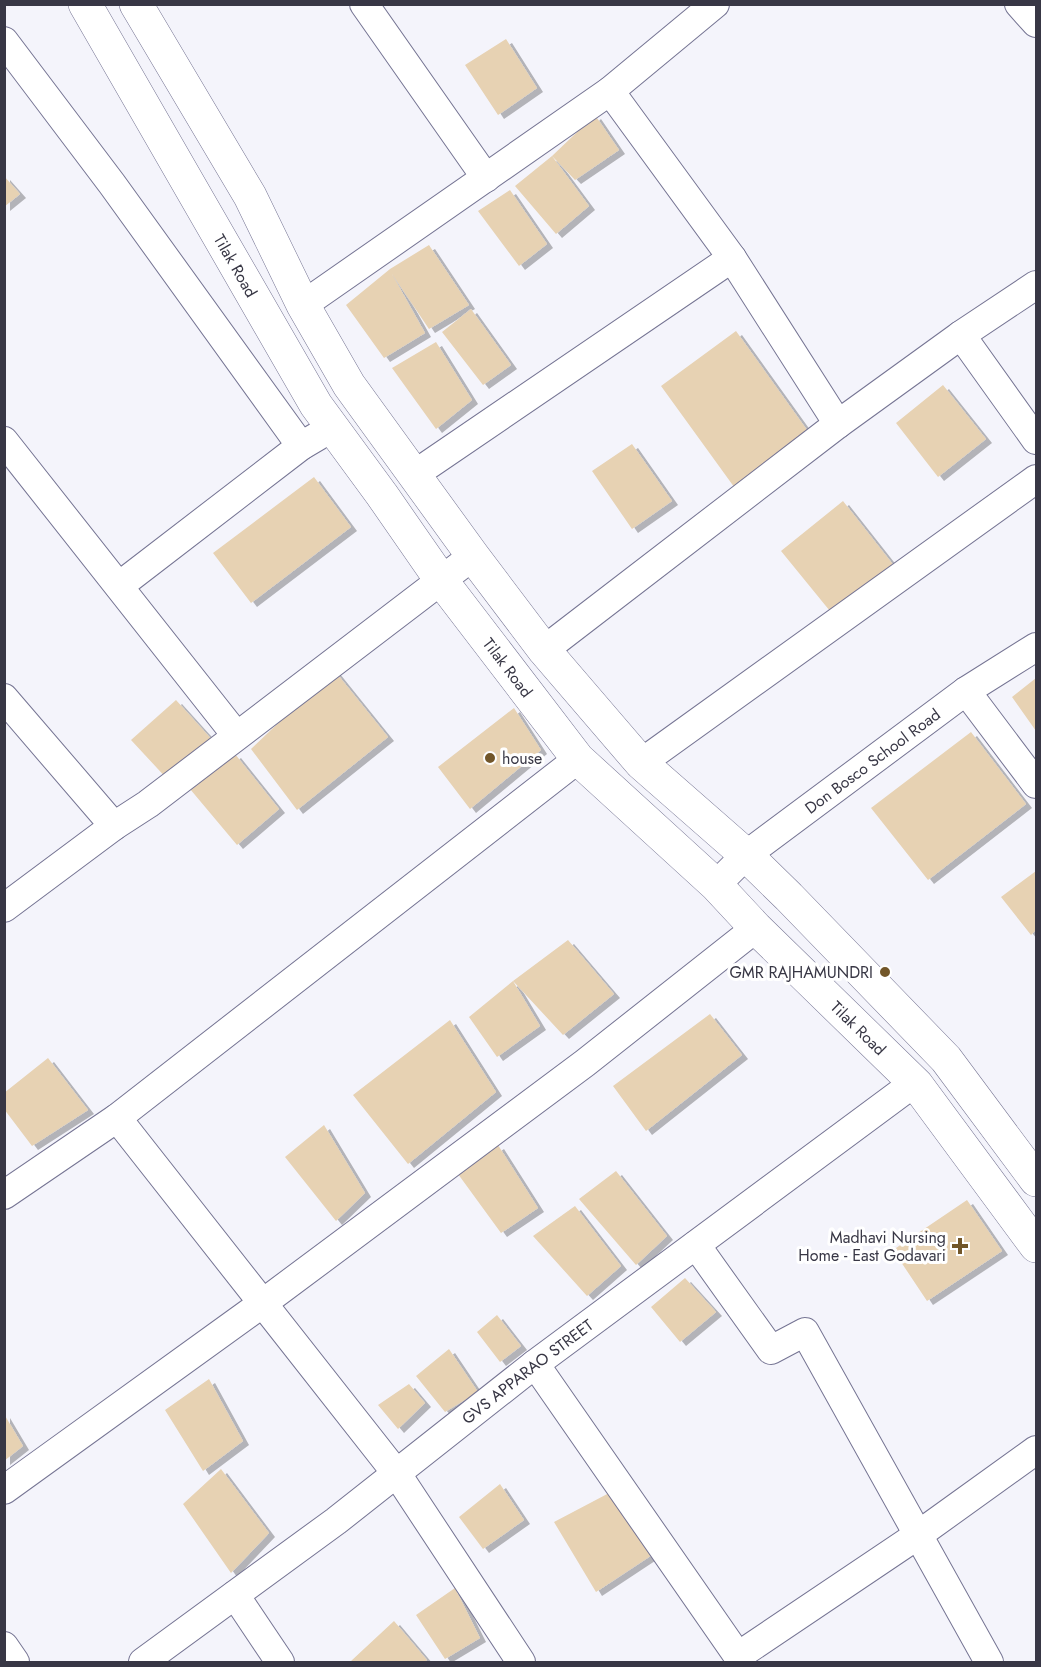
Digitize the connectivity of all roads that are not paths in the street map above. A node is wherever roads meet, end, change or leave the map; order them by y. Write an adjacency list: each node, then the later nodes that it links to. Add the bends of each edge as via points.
1 (85, 4): 15 (street, Tilak Road, via 316,405)
2 (136, 4): 12 (street, via 250,196)
3 (364, 4): 9 (street)
4 (715, 4): 8 (street)
5 (1019, 4): 6 (street)
6 (1036, 23)
7 (4, 41): 18 (street)
8 (610, 91): 9 (street); 10 (street)
9 (486, 178): 12 (street)
10 (732, 258): 14 (street); 19 (street)
11 (1036, 285): 13 (street)
12 (303, 305): 19 (street, via 349,385)
13 (961, 336): 14 (street); 16 (street)
14 (838, 424): 25 (street)
15 (333, 428): 18 (street); 22 (street, Tilak Road)
16 (1036, 440)
17 (4, 441): 23 (street)
18 (301, 446): 23 (street)
19 (415, 474): 21 (street)
20 (1036, 479): 30 (street)
21 (472, 556): 22 (street); 25 (street)
22 (441, 580): 28 (street); 29 (street, Tilak Road)
23 (119, 586): 28 (street)
24 (1036, 647): 26 (street, Don Bosco School Road)
25 (544, 650): 30 (street)
26 (966, 691): 31 (street); 33 (street, Don Bosco School Road)
27 (4, 698): 32 (street)
28 (236, 735): 32 (street)
29 (578, 759): 34 (street, Tilak Road); 38 (street)
30 (641, 764): 33 (street)
31 (1036, 784)
32 (114, 826): 35 (street)
33 (746, 855): 34 (street, Don Bosco School Road); 39 (street, via 946,1059)
34 (716, 885): 36 (street, Tilak Road)
35 (4, 908)
36 (756, 928): 37 (street, Tilak Road); 43 (street, via 585,1063)
37 (914, 1083): 41 (street, GVS APPARAO STREET); 42 (street, Tilak Road)
38 (117, 1118): 40 (street); 43 (street)
39 (1036, 1180)
40 (4, 1195)
41 (696, 1245): 44 (street, GVS APPARAO STREET); 48 (street, via 771,1350 805,1332)
42 (1036, 1246)
43 (264, 1303): 46 (street); 47 (street)
44 (535, 1364): 46 (street, GVS APPARAO STREET); 51 (street)
45 (1036, 1450): 48 (street)
46 (397, 1474): 49 (street, GVS APPARAO STREET); 55 (street)
47 (4, 1490)
48 (918, 1535): 51 (street); 56 (street)
49 (235, 1595): 53 (street, GVS APPARAO STREET); 54 (street)
50 (4, 1646): 52 (street)
51 (740, 1659)
52 (15, 1662)
53 (144, 1662)
54 (279, 1662)
55 (521, 1662)
56 (989, 1662)

